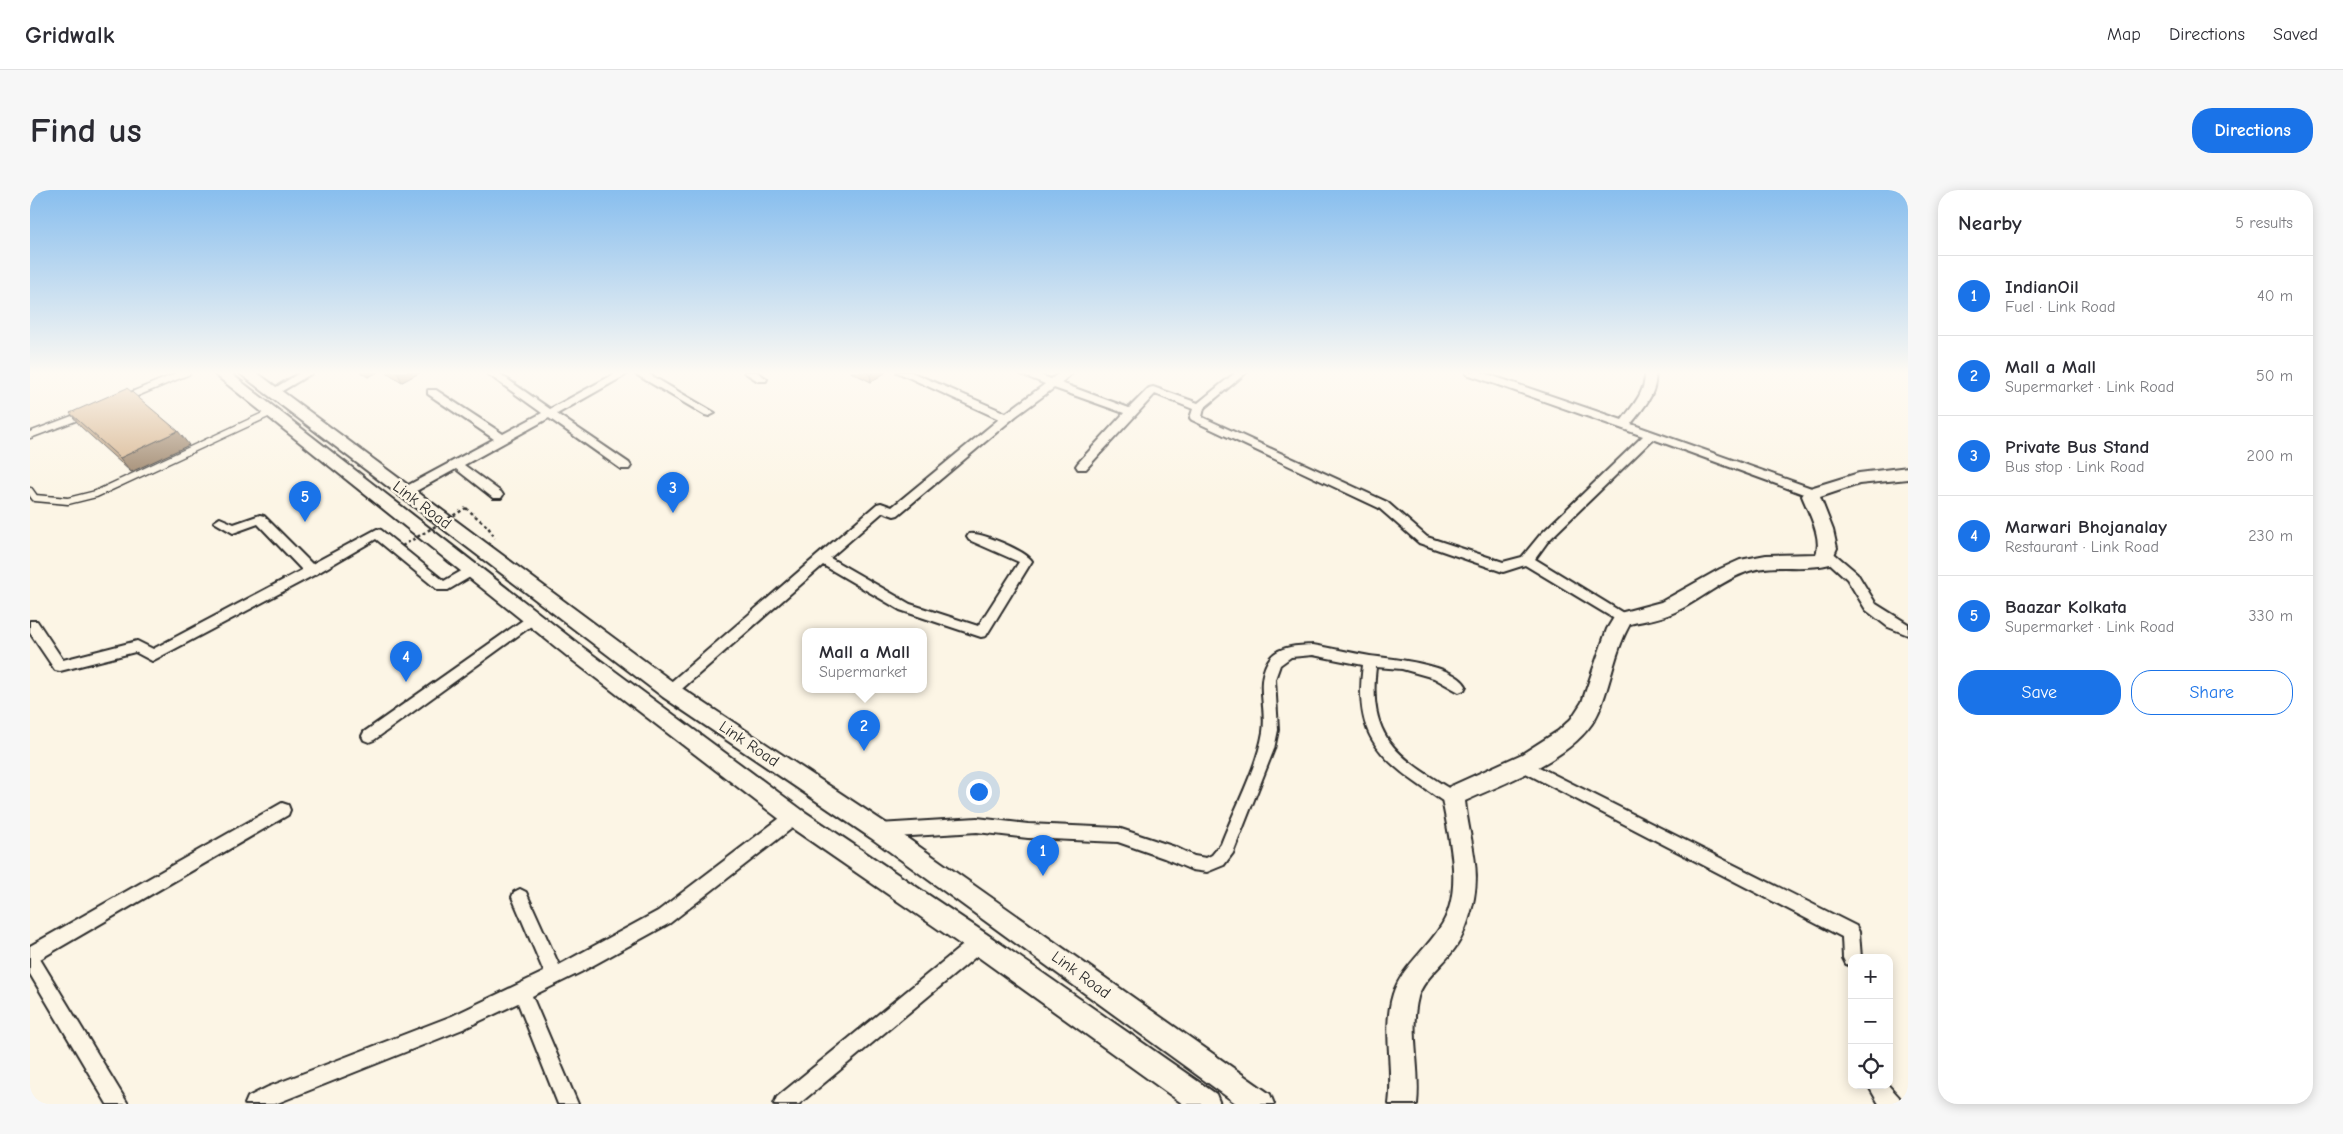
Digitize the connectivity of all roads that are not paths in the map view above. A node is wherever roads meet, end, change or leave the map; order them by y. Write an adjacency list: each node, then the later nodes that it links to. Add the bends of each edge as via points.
1 (81, 415): 16 (lane)
2 (248, 415): 23 (lane, via 96,494 68,501 35,498)
3 (287, 415): 32 (main road, Link Road)
4 (291, 415): 24 (main road, Link Road)
5 (466, 415): 18 (street)
6 (549, 415): 18 (street)
7 (551, 415): 20 (street)
8 (999, 415): 14 (street)
9 (1012, 415): 14 (street)
10 (1129, 415): 21 (street)
11 (1197, 415): 31 (street, via 1196,418 1383,505 1423,540 1503,567)
12 (1594, 415): 15 (street)
13 (1631, 415): 15 (street)
14 (1007, 418): 30 (street, via 894,512 881,507)
15 (1624, 425): 17 (street)
16 (30, 435)
17 (1651, 435): 25 (street); 31 (street, via 1544,538)
18 (502, 439): 19 (street)
19 (456, 464): 24 (street); 26 (street)
20 (624, 466)
21 (1082, 466)
22 (1908, 473): 25 (main road, via 1869,475)
23 (30, 491)
24 (405, 492): 40 (main road, Link Road)
25 (1813, 493): 29 (main road, via 1811,496 1828,548)
26 (498, 495)
27 (220, 522): 33 (street, via 233,529 260,519)
28 (973, 537): 30 (street, via 1026,561 981,632 905,607)
29 (1826, 553): 35 (main road, via 1823,559 1814,561 1770,560 1746,565 1717,577 1666,608); 37 (street, via 1852,576 1871,607)
30 (822, 559): 40 (street)
31 (1527, 560): 35 (street)
32 (472, 570): 33 (street, via 443,588 377,533); 34 (main road, Link Road)
33 (311, 571): 36 (street, via 152,656 137,646 60,666)
34 (533, 618): 41 (street); 45 (main road, Link Road)
35 (1623, 618): 42 (main road, via 1587,713 1547,751)
36 (31, 623)
37 (1908, 630)
38 (1370, 661): 39 (street, via 1411,666 1438,674); 43 (street, via 1366,683 1367,706 1382,746 1401,766); 46 (street, via 1313,650 1288,652 1274,662 1268,678 1271,730 1267,749 1227,848 1218,860 1207,866 1118,835 977,825)
39 (1459, 686)
40 (670, 690): 46 (main road, Link Road)
41 (369, 736)
42 (1521, 764): 43 (main road, via 1457,794); 49 (street, via 1850,932)
43 (1453, 799): 60 (main road, via 1467,873 1463,905 1448,938 1424,964 1406,993 1403,1010 1406,1087)
44 (282, 810): 50 (street)
45 (794, 817): 48 (main road, Link Road); 51 (street, via 664,917)
46 (879, 831): 59 (main road, Link Road)
47 (520, 897): 51 (street)
48 (979, 943): 57 (street); 58 (main road, Link Road)
49 (1852, 954)
50 (30, 956): 54 (street)
51 (555, 976): 52 (street)
52 (522, 992): 55 (street, via 458,1023); 56 (street)
53 (1880, 1089): 61 (street)
54 (118, 1104)
55 (255, 1104)
56 (568, 1104)
57 (784, 1104)
58 (1206, 1104)
59 (1260, 1104)
60 (1403, 1104)
61 (1892, 1104)

